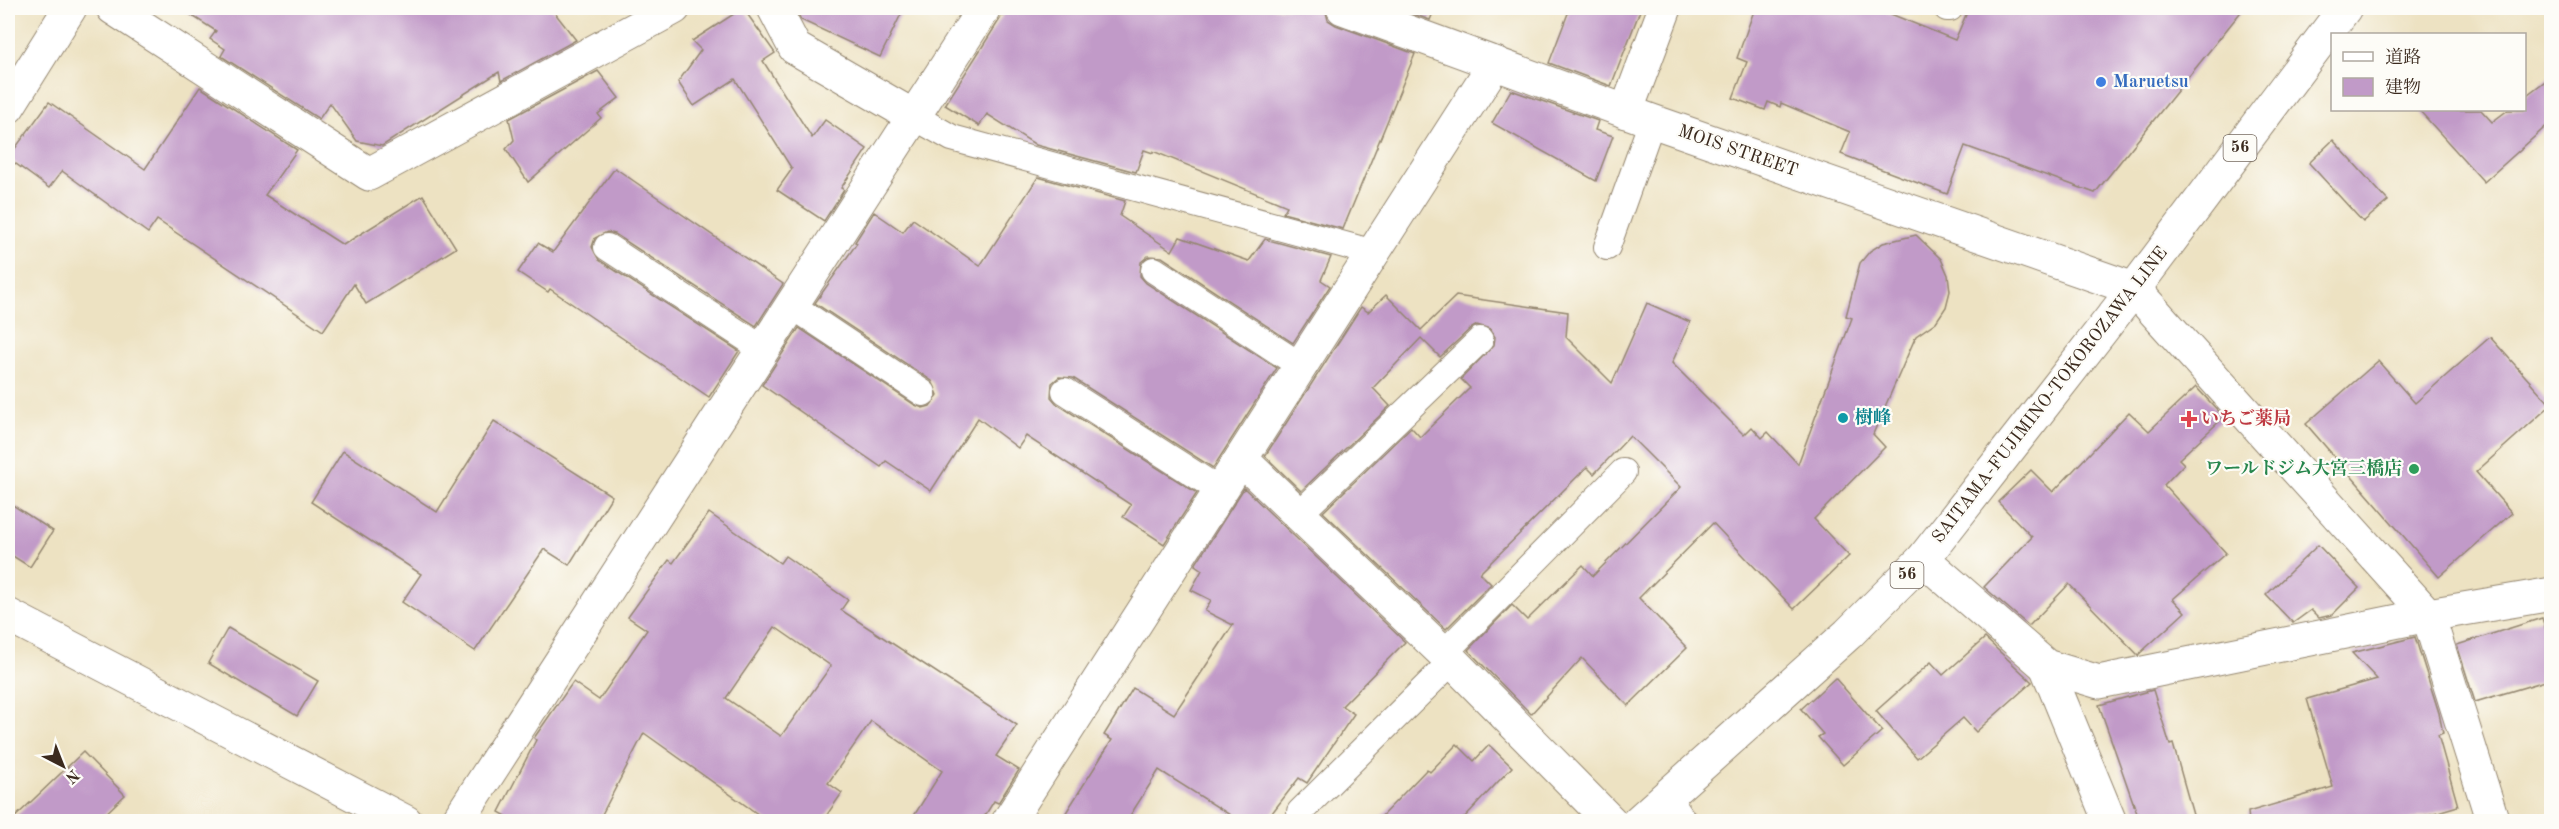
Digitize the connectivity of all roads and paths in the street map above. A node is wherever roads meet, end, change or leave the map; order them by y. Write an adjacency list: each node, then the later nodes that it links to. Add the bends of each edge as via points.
1 (70, 8): 10 (street)
2 (113, 8): 3 (street, via 369,174)
3 (674, 8)
4 (774, 8): 12 (street, via 795,48)
5 (984, 8): 12 (street)
6 (1343, 8): 9 (street, MOIS STREET)
7 (1665, 8): 13 (street)
8 (2345, 8): 18 (street, SAITAMA-FUJIMINO-TOKOROZAWA LINE / 56)
9 (1495, 63): 13 (street, MOIS STREET); 16 (street)
10 (16, 75): 11 (street)
11 (8, 107)
12 (913, 116): 16 (lane, via 952,138); 19 (street)
13 (1639, 117): 15 (lane); 18 (street, MOIS STREET)
14 (607, 247): 21 (lane)
15 (1607, 247)
16 (1374, 253): 22 (street)
17 (1154, 270): 22 (lane)
18 (2134, 289): 29 (street, SAITAMA-FUJIMINO-TOKOROZAWA LINE / 56); 32 (street)
19 (791, 305): 21 (street); 24 (lane)
20 (1480, 340): 28 (lane)
21 (763, 349): 39 (street)
22 (1301, 366): 25 (street)
23 (1065, 392): 27 (lane)
24 (923, 393)
25 (1241, 459): 27 (street); 28 (street)
26 (1623, 472): 33 (lane)
27 (1221, 491): 40 (street)
28 (1299, 514): 33 (street)
29 (1923, 559): 34 (street); 35 (street, SAITAMA-FUJIMINO-TOKOROZAWA LINE / 56)
30 (2552, 594): 32 (street)
31 (8, 615): 38 (street)
32 (2428, 615): 34 (street, via 2099,682); 37 (street)
33 (1447, 657): 36 (lane); 41 (street)
34 (2046, 666): 43 (street)
35 (1672, 811): 42 (street, SAITAMA-FUJIMINO-TOKOROZAWA LINE / 56)
36 (1300, 812)
37 (2488, 820)
38 (406, 822)
39 (457, 822)
40 (1008, 822)
41 (1611, 822)
42 (1638, 822)
43 (2110, 822)

